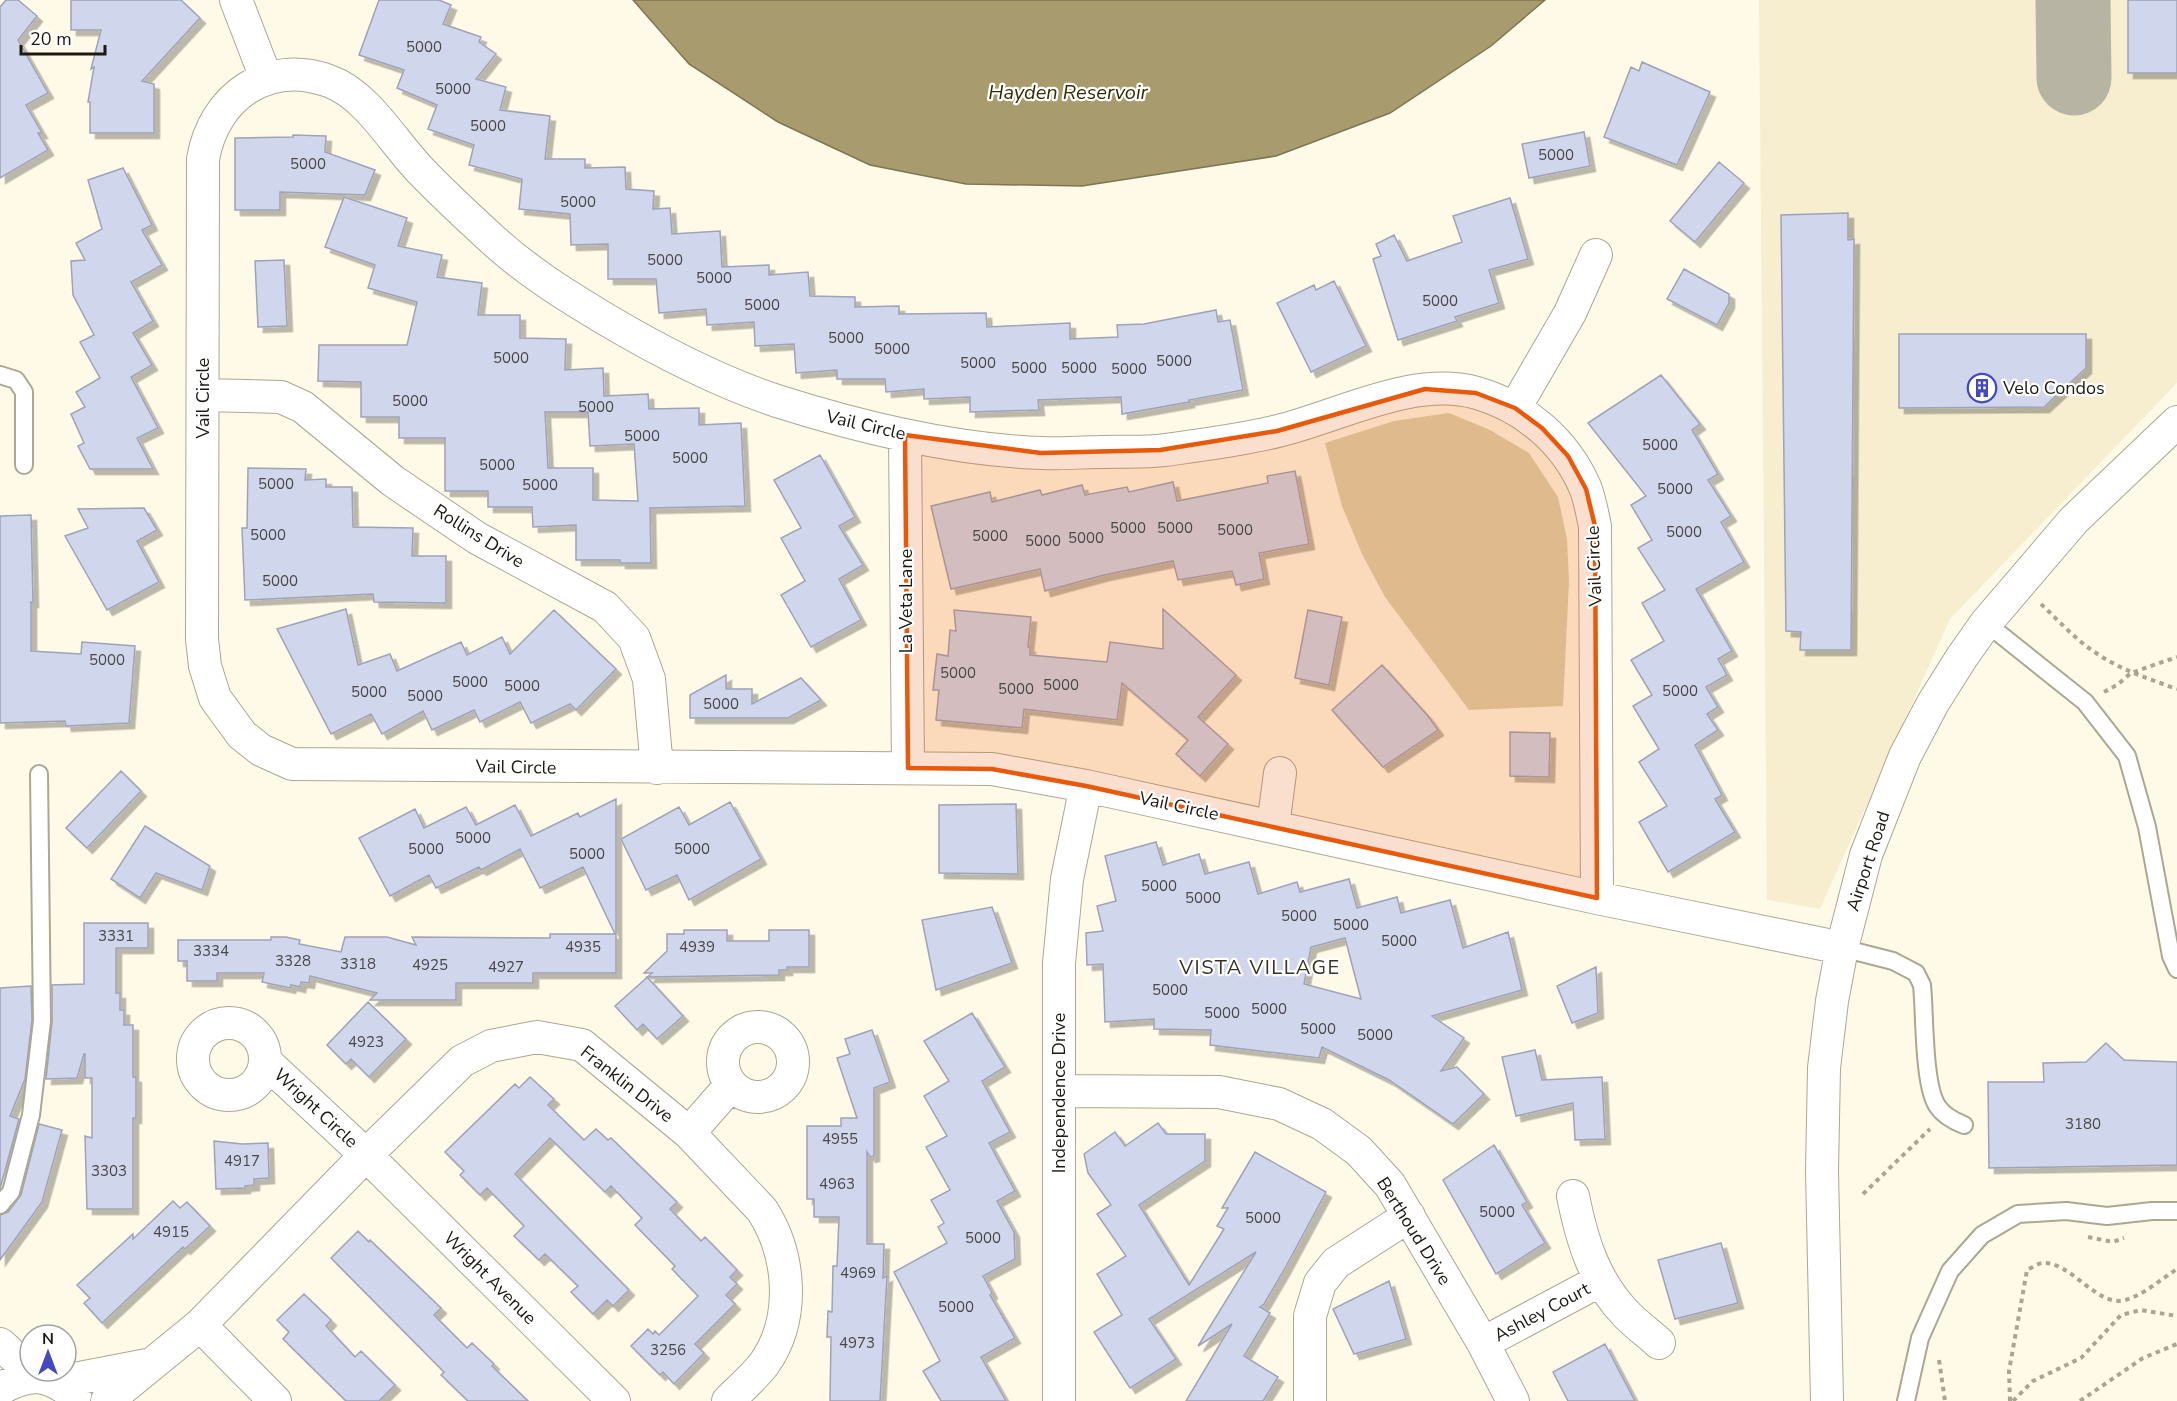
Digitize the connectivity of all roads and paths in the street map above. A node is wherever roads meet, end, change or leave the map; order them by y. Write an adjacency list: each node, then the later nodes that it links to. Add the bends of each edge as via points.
1 (236, 0): 2 (street)
2 (266, 78): 5 (street, Vail Circle, via 225,106 206,140); 8 (street, Vail Circle, via 303,74 333,82 363,103 421,171 523,266 656,349 752,393 838,421)
3 (1596, 255): 6 (street, via 1570,312)
4 (0, 375): 9 (lane, via 16,380 24,392)
5 (203, 395): 16 (street, Rollins Drive, via 281,397 303,407 393,481 477,538 605,607 634,638 649,679); 16 (street, Vail Circle, via 205,666 215,698 242,735 261,750 292,764)
6 (1515, 408): 8 (street, Vail Circle, via 1476,393 1425,389 1277,431 1160,450 1041,453 963,446); 22 (street, Vail Circle, via 1542,428 1568,456 1586,489 1595,526)
7 (2177, 422): 10 (street, Airport Road, via 2074,520)
8 (905, 435): 17 (street, La Veta Lane)
9 (24, 465)
10 (2019, 582): 11 (street, Airport Road); 13 (path, via 2076,637)
11 (1986, 623): 15 (lane); 23 (street, Airport Road, via 1933,703 1905,756 1866,855)
12 (2177, 657): 13 (path)
13 (2131, 673): 14 (path); 15 (path)
14 (2177, 689)
15 (2085, 702): 24 (lane, via 2127,756 2147,827 2171,956)
16 (657, 768): 17 (street, Vail Circle)
17 (908, 768): 20 (street, Vail Circle, via 992,769)
18 (1280, 773): 21 (street)
19 (39, 774): 34 (lane, via 42,1021 31,1115 11,1192)
20 (1086, 786): 21 (street, Vail Circle); 27 (street, Independence Drive, via 1067,879 1059,963)
21 (1273, 826): 22 (street, Vail Circle)
22 (1597, 898): 23 (street, Vail Circle)
23 (1842, 948): 28 (lane, via 1893,962 1916,973 1922,985 1929,1082 1937,1106); 60 (street, Airport Road, via 1824,1068)
24 (2177, 969)
25 (266, 1062): 31 (street, Wright Circle)
26 (731, 1085): 30 (street)
27 (1059, 1091): 36 (street, Berthoud Drive, via 1219,1092 1279,1104 1322,1124 1359,1151 1390,1185); 57 (street, Independence Drive)
28 (1945, 1114): 29 (lane); 32 (path)
29 (1964, 1125)
30 (689, 1133): 31 (street, Franklin Drive, via 582,1045 537,1037 491,1046 462,1061); 56 (street, Franklin Drive, via 762,1210 785,1264 787,1299 780,1333 764,1364)
31 (366, 1155): 42 (street, Franklin Drive); 55 (street, Wright Avenue)
32 (1863, 1194)
33 (1573, 1196): 40 (street, Ashley Court, via 1582,1240)
34 (0, 1205)
35 (2177, 1211): 61 (lane, via 2107,1216 2066,1211 2018,1214 1982,1235 1950,1271 1920,1338)
36 (1409, 1216): 43 (street, Berthoud Drive); 58 (street, via 1336,1263 1320,1283 1310,1317)
37 (2085, 1235): 38 (path, via 2092,1240 2113,1242)
38 (2127, 1237)
39 (2177, 1269): 63 (path, via 2124,1301 2110,1300 2054,1264 2041,1262 2027,1270 2009,1371)
40 (1601, 1280): 43 (street, Ashley Court); 44 (street, Ashley Court, via 1626,1314)
41 (2177, 1316): 63 (path, via 2141,1310 2121,1315 2081,1358 2034,1381)
42 (200, 1325): 49 (street, Franklin Drive); 54 (street)
43 (1483, 1343): 59 (street, Berthoud Drive)
44 (1659, 1343)
45 (0, 1344): 48 (street)
46 (2177, 1344): 64 (path, via 2143,1358)
47 (1942, 1350): 62 (path, via 1939,1360)
48 (18, 1358)
49 (154, 1364): 50 (street, Franklin Drive); 53 (street, Franklin Drive)
50 (78, 1375)
51 (18, 1379): 52 (street, Franklin Drive)
52 (0, 1389)
53 (107, 1401)
54 (275, 1401)
55 (614, 1401)
56 (728, 1401)
57 (1059, 1401)
58 (1311, 1401)
59 (1513, 1401)
60 (1827, 1401)
61 (1906, 1401)
62 (1945, 1401)
63 (2012, 1401)
64 (2080, 1401)

